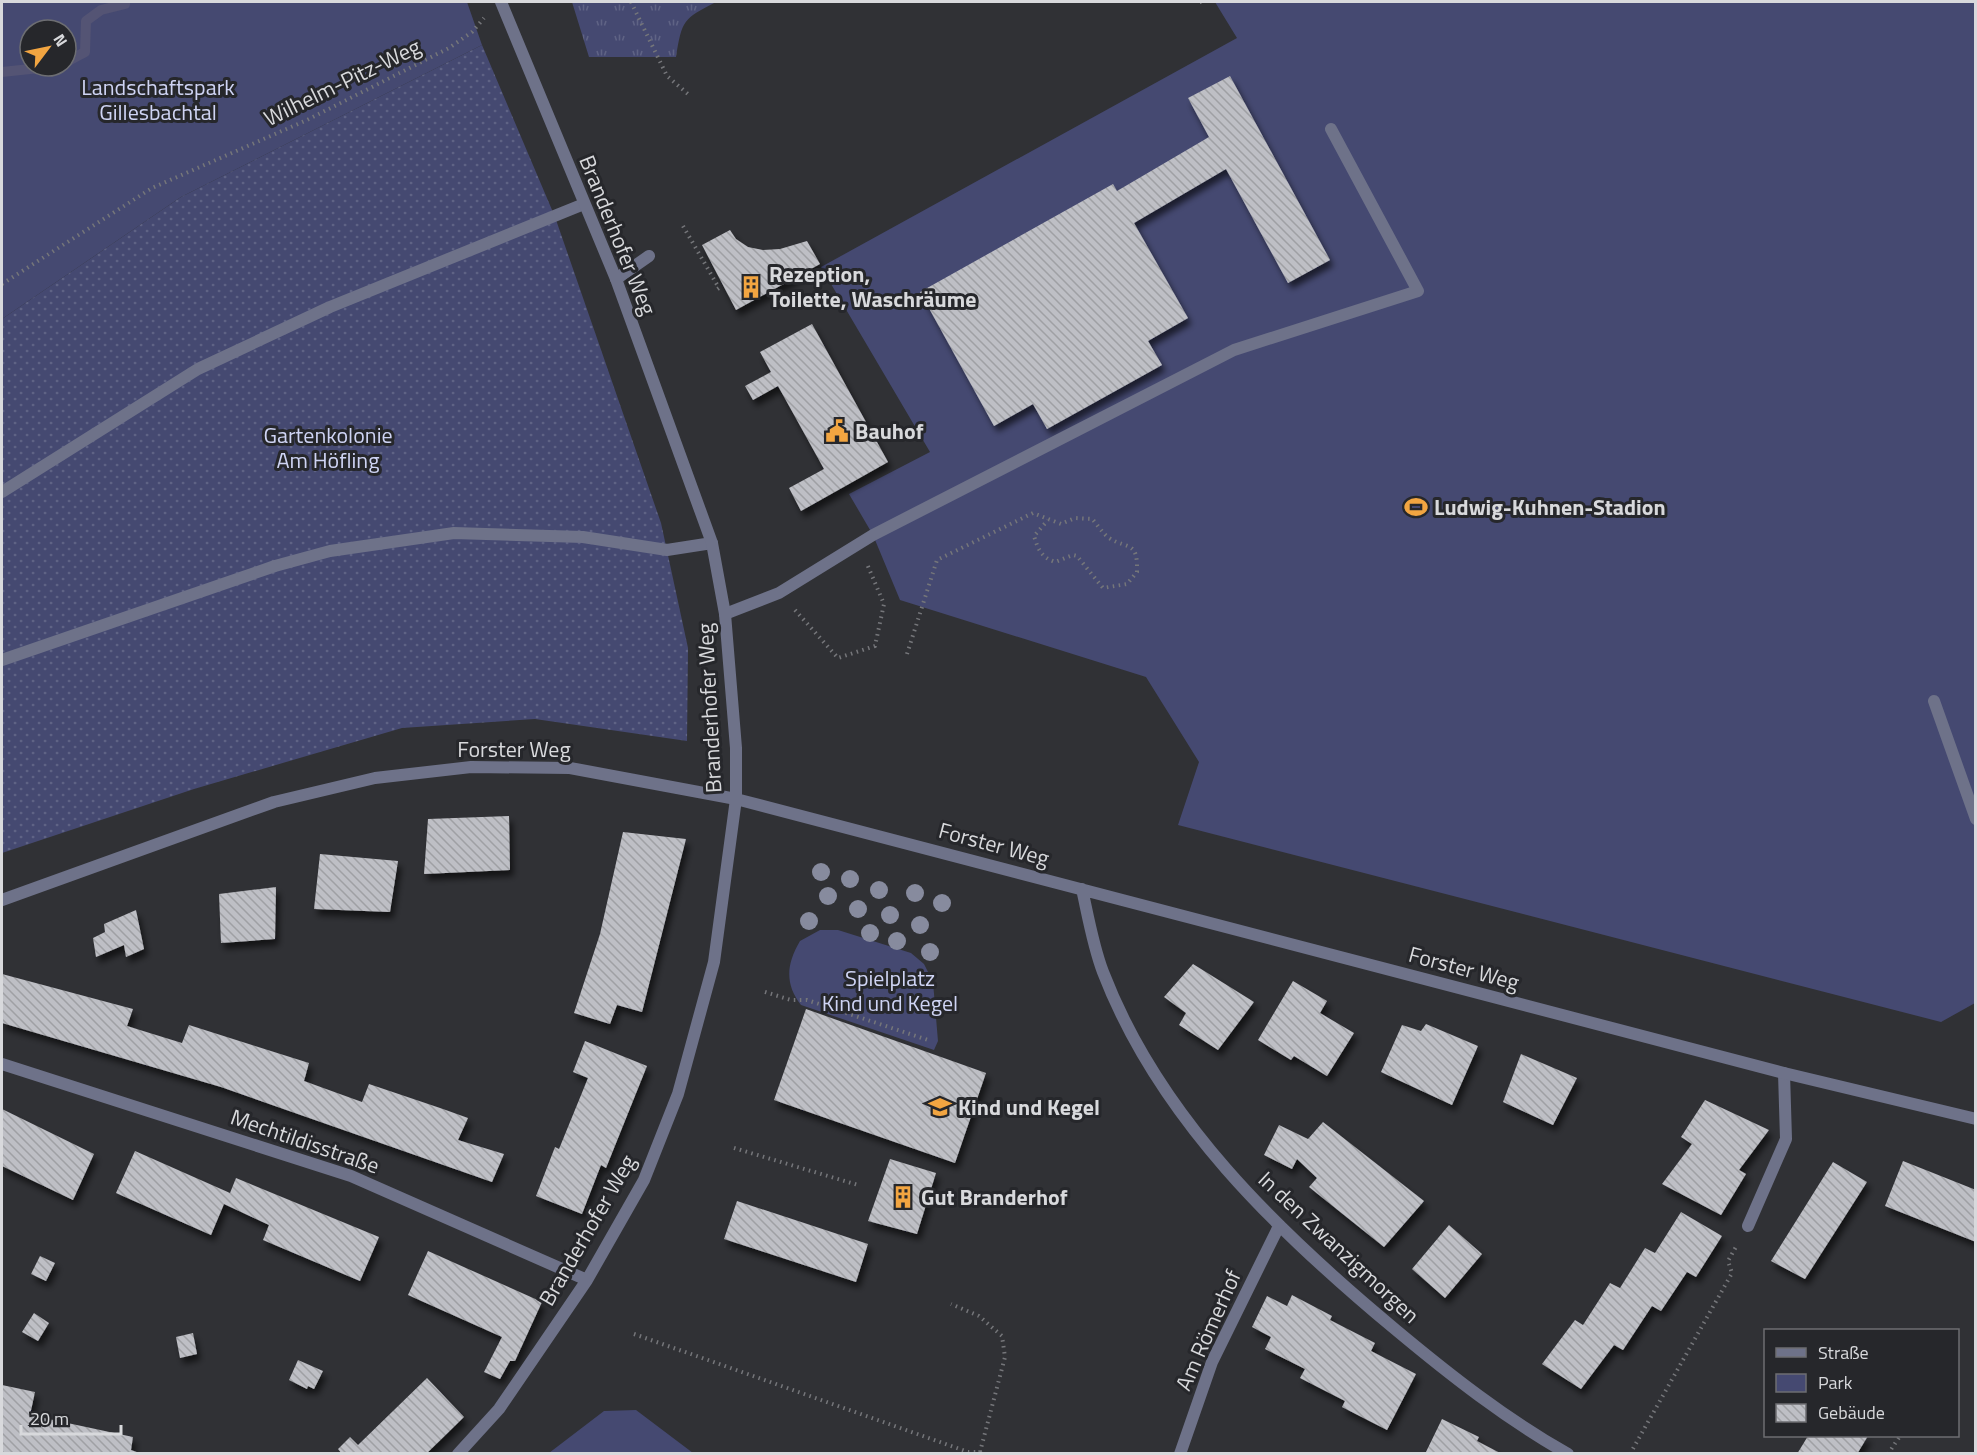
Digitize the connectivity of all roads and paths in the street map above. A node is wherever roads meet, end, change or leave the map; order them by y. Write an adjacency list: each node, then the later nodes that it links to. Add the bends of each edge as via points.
1 (631, 2): 3 (path, via 667,76)
2 (496, 5): 5 (street, Branderhofer Weg); 9 (path, Wilhelm-Pitz-Weg, via 472,32 449,48 307,120 152,188)
3 (688, 94)
4 (1331, 129): 14 (street, via 1418,291 1234,350)
5 (584, 204): 8 (street, Branderhofer Weg); 11 (street, via 330,307 198,369)
6 (684, 226): 10 (path, via 719,288)
7 (649, 256): 8 (street)
8 (616, 279): 13 (street, Branderhofer Weg)
9 (2, 284)
10 (715, 291)
11 (2, 492)
12 (1048, 520): 12 (path, via 1061,524 1075,518 1092,519 1109,538 1126,543 1133,551 1137,572 1127,584 1103,588 1077,556 1054,562 1047,559 1037,548 1034,536); 17 (path, via 1033,513 938,560)
13 (712, 543): 16 (street, Branderhofer Weg); 18 (street, via 667,550 583,537 454,533 330,551 275,566)
14 (859, 544): 15 (street); 15 (path, via 884,604 875,646 838,658)
15 (779, 592): 16 (street)
16 (724, 614): 20 (street, Branderhofer Weg, via 736,748)
17 (907, 654)
18 (2, 660)
19 (1934, 700): 21 (street)
20 (736, 799): 22 (street, Forster Weg); 23 (street, Forster Weg, via 570,768 471,767 375,778 274,802); 34 (street, Branderhofer Weg, via 714,962 678,1094 644,1180)
21 (1976, 819)
22 (1082, 889): 27 (street, Forster Weg); 31 (street, In den Zwanzigmorgen, via 1102,972 1145,1059 1202,1142)
23 (2, 900)
24 (765, 992): 25 (path, via 807,1000)
25 (928, 1040)
26 (2, 1064): 34 (street, Mechtildisstraße, via 351,1176)
27 (1784, 1073): 28 (street, Forster Weg); 32 (street, via 1786,1139)
28 (1976, 1119)
29 (734, 1148): 30 (path)
30 (858, 1185)
31 (1279, 1226): 41 (street, Am Römerhof, via 1212,1362); 42 (street, In den Zwanzigmorgen, via 1365,1305 1443,1369 1527,1430)
32 (1748, 1226)
33 (1737, 1243): 43 (path, via 1728,1261 1732,1273)
34 (587, 1280): 39 (street, Branderhofer Weg, via 499,1409)
35 (951, 1304): 38 (path, via 979,1316 1002,1335 1005,1357)
36 (633, 1334): 38 (path, via 968,1452)
37 (1899, 1437): 44 (path)
38 (980, 1452): 40 (path)
39 (458, 1454)
40 (986, 1454)
41 (1180, 1454)
42 (1568, 1454)
43 (1630, 1454)
44 (1887, 1454)

